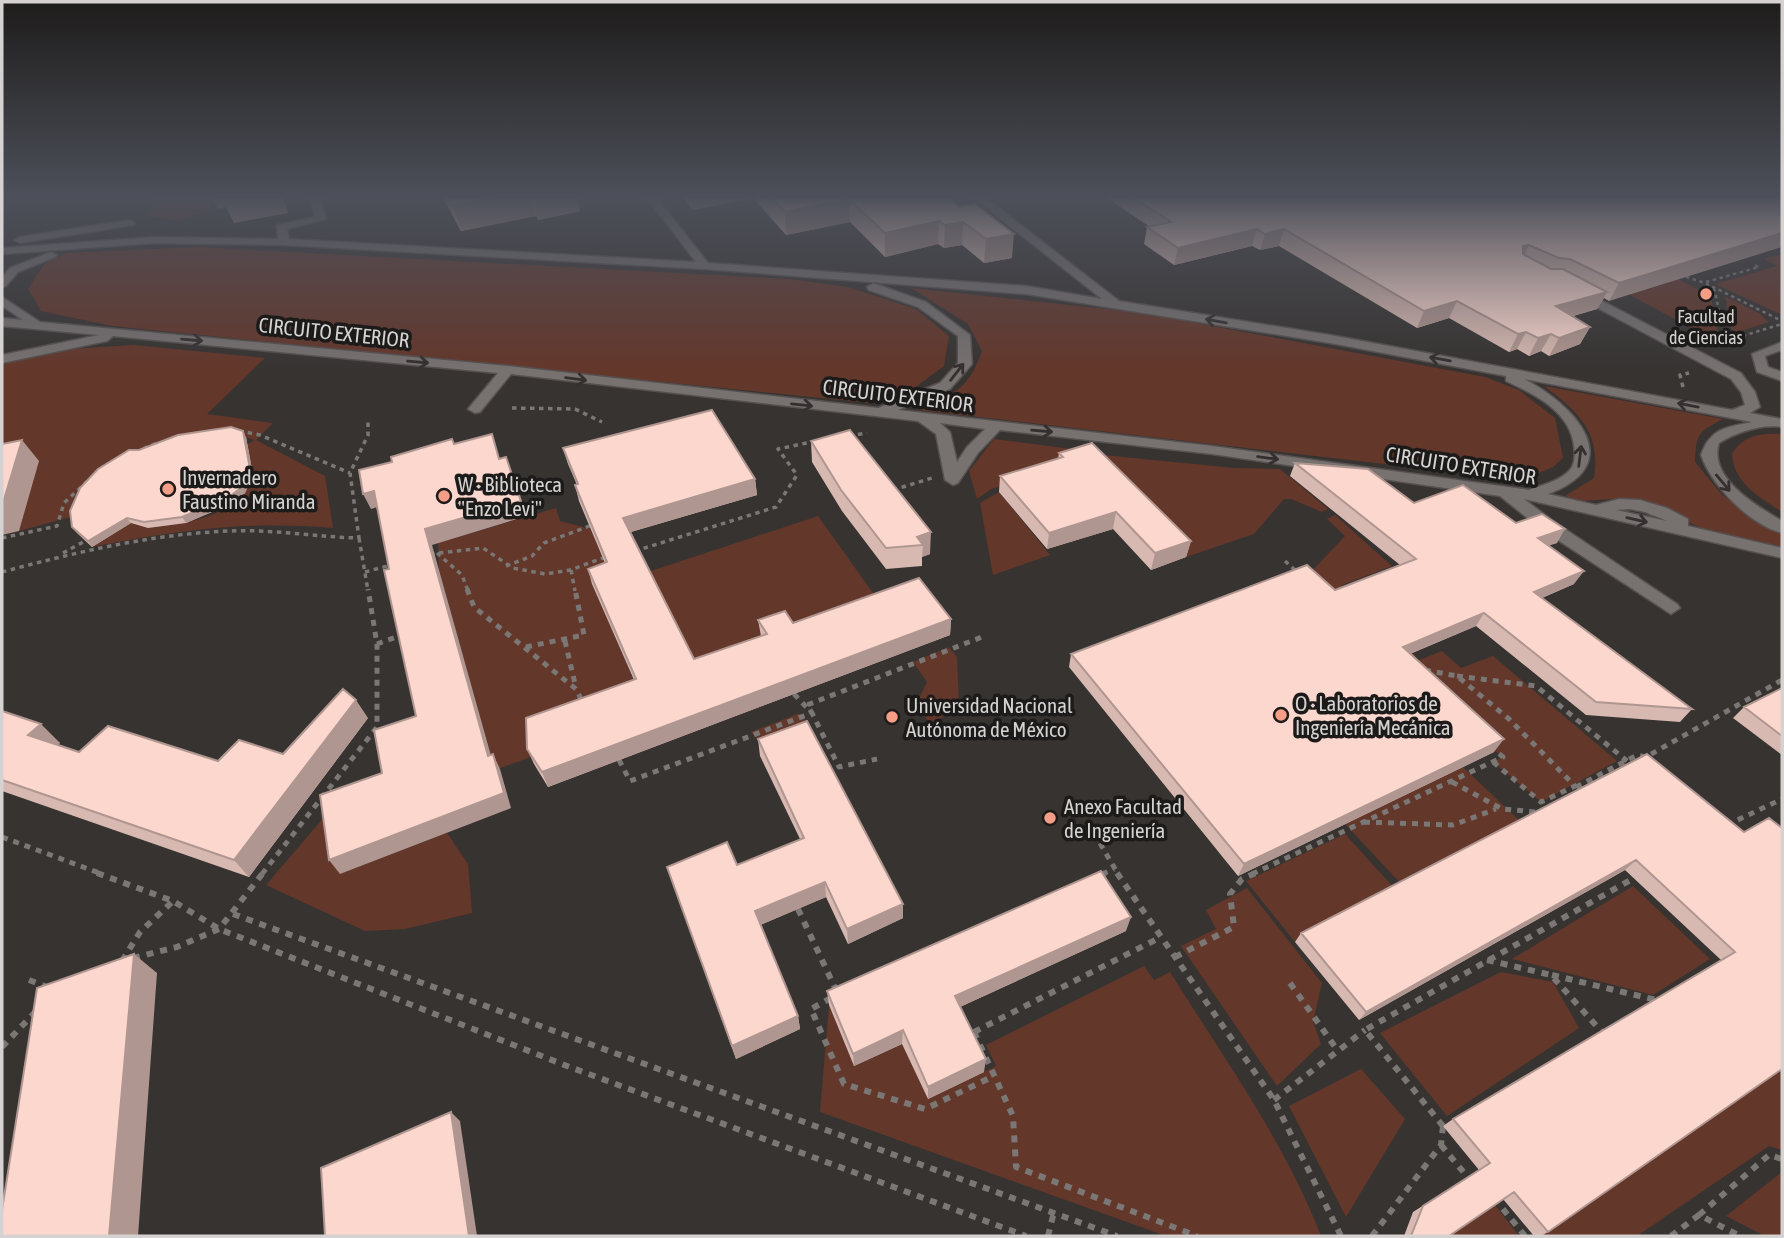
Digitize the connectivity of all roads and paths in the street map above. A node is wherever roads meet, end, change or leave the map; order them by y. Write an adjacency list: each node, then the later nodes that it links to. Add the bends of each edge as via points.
1 (48, 256): 10 (street, via 14,270)
2 (526, 256): 6 (street)
3 (697, 256): 6 (street)
4 (1054, 256): 14 (street)
5 (1754, 265): 9 (path, via 1759,267)
6 (705, 266): 7 (street)
7 (795, 273): 14 (street, via 1026,290); 29 (street, one-way to 7, via 945,386 965,364 964,335 910,296)
8 (1686, 277): 9 (path)
9 (1705, 283): 12 (path)
10 (2, 284)
11 (1568, 286): 30 (street, via 1736,376 1753,407)
12 (1713, 287): 16 (path); 20 (path)
13 (2, 301): 17 (street)
14 (1116, 303): 24 (street, one-way to 14)
15 (2, 322): 17 (street, CIRCUITO EXTERIOR)
16 (1782, 323): 20 (path)
17 (38, 325): 18 (street, CIRCUITO EXTERIOR)
18 (109, 333): 19 (street, CIRCUITO EXTERIOR); 23 (street)
19 (124, 334): 23 (street); 25 (street, CIRCUITO EXTERIOR, one-way to 25)
20 (1726, 342): 21 (path)
21 (1714, 345)
22 (1782, 346): 26 (street, via 1758,354 1762,369)
23 (2, 357)
24 (1485, 367): 30 (street, one-way to 24); 47 (street, one-way to 24, via 1564,481 1579,468 1583,452 1578,431 1553,401)
25 (508, 370): 28 (street); 29 (street, CIRCUITO EXTERIOR, one-way to 29)
26 (1782, 377)
27 (512, 408): 33 (path, via 575,409)
28 (475, 409)
29 (876, 413): 31 (street, CIRCUITO EXTERIOR)
30 (1733, 414): 34 (street)
31 (923, 418): 35 (street, CIRCUITO EXTERIOR); 43 (street, via 943,432)
32 (368, 420): 44 (path, via 368,435)
33 (601, 422)
34 (1781, 423): 50 (street, one-way to 50, via 1730,431 1716,440 1707,456 1729,491)
35 (995, 427): 43 (street, via 972,450 953,480); 45 (street, CIRCUITO EXTERIOR, one-way to 45, via 1212,450)
36 (228, 429): 44 (path, via 260,435)
37 (867, 433): 38 (path)
38 (846, 436)
39 (822, 440): 56 (path, via 778,449 797,475 776,507)
40 (166, 441): 41 (path)
41 (134, 452)
42 (103, 469): 51 (path, via 64,503 57,526)
43 (951, 472): 46 (path)
44 (350, 473): 52 (path)
45 (1502, 490): 47 (street, CIRCUITO EXTERIOR); 53 (street)
46 (889, 491)
47 (1530, 495): 48 (street, CIRCUITO EXTERIOR)
48 (1568, 504): 53 (street); 57 (street, CIRCUITO EXTERIOR, one-way to 57, via 1597,510 1626,502 1651,508 1700,534)
49 (601, 522): 63 (path, via 544,543 532,556)
50 (1782, 528)
51 (2, 538)
52 (359, 538): 58 (path, via 229,531); 66 (path)
53 (1571, 538): 68 (street)
54 (85, 541): 58 (path)
55 (437, 552): 60 (path); 63 (path, via 483,548); 73 (path, via 462,575 474,607)
56 (624, 553)
57 (1782, 553)
58 (59, 555): 65 (path)
59 (614, 555): 64 (path)
60 (425, 556)
61 (1284, 561): 67 (path)
62 (401, 562): 66 (path)
63 (505, 567): 64 (path, via 534,574)
64 (571, 570): 71 (path, via 584,635)
65 (2, 572)
66 (365, 572): 72 (path)
67 (1304, 579)
68 (1671, 608)
69 (403, 635): 72 (path)
70 (982, 637): 80 (path, via 807,705)
71 (565, 640): 73 (path); 77 (path)
72 (377, 644): 106 (path, via 377,727)
73 (525, 648): 77 (path)
74 (1416, 669): 75 (path)
75 (1457, 676): 85 (path, via 1536,686); 89 (path, via 1509,719)
76 (1782, 680): 82 (path)
77 (576, 689): 79 (path)
78 (794, 694): 80 (path)
79 (587, 713)
80 (812, 713): 83 (path, via 839,766); 84 (path, via 630,781)
81 (1483, 739): 86 (path, via 1503,757)
82 (1646, 757): 85 (path, via 1637,755); 87 (path)
83 (877, 759)
84 (619, 760)
85 (1627, 761): 89 (path)
86 (1493, 762): 88 (path); 89 (path, via 1541,802)
87 (1652, 762)
88 (1451, 782): 92 (path); 95 (path)
89 (1575, 786): 90 (path)
90 (1583, 792)
91 (1782, 799): 96 (path)
92 (1496, 809): 93 (path, via 1524,814); 95 (path, via 1453,825)
93 (1548, 809)
94 (1719, 816): 96 (path)
95 (1363, 822): 109 (path, via 1242,879 1230,894 1234,927)
96 (1729, 824): 97 (path); 98 (path)
97 (1717, 830)
98 (1736, 830)
99 (1094, 834): 101 (path)
100 (2, 838): 104 (path)
101 (1114, 869): 103 (path); 108 (path)
102 (1634, 878): 111 (path)
103 (1089, 881)
104 (173, 901): 107 (path); 110 (path, via 140,932)
105 (798, 909): 118 (path)
106 (233, 914): 107 (path); 139 (path)
107 (219, 929): 110 (path, via 177,947); 141 (path, via 567,1066)
108 (1161, 937): 109 (path); 125 (path)
109 (1175, 957): 132 (path)
110 (124, 960): 112 (path)
111 (1488, 960): 113 (path); 124 (path)
112 (113, 965)
113 (1551, 975): 121 (path); 126 (path)
114 (29, 980): 117 (path)
115 (1290, 983): 130 (path)
116 (850, 988): 118 (path)
117 (55, 991)
118 (838, 994): 131 (path, via 811,1009 844,1084 925,1109)
119 (1667, 994): 121 (path)
120 (46, 1000): 129 (path)
121 (1656, 1000): 122 (path)
122 (1645, 1007)
123 (1613, 1026): 126 (path)
124 (1364, 1030): 130 (path); 134 (path)
125 (974, 1032): 127 (path); 131 (path)
126 (1602, 1032): 128 (path)
127 (966, 1036)
128 (1591, 1039)
129 (2, 1047)
130 (1338, 1051): 132 (path)
131 (994, 1076): 144 (path, via 1013,1116 1016,1167)
132 (1274, 1100): 145 (path)
133 (1455, 1120): 134 (path)
134 (1443, 1126): 135 (path)
135 (1441, 1146): 137 (path); 146 (path)
136 (1782, 1159): 140 (path, via 1769,1155)
137 (1479, 1192)
138 (1487, 1201): 147 (path, via 1493,1196)
139 (1055, 1212): 142 (path); 143 (path)
140 (1699, 1216): 148 (path); 149 (path)
141 (1026, 1236)
142 (1048, 1236)
143 (1117, 1236)
144 (1197, 1236)
145 (1341, 1236)
146 (1372, 1236)
147 (1525, 1236)
148 (1671, 1236)
149 (1740, 1236)

